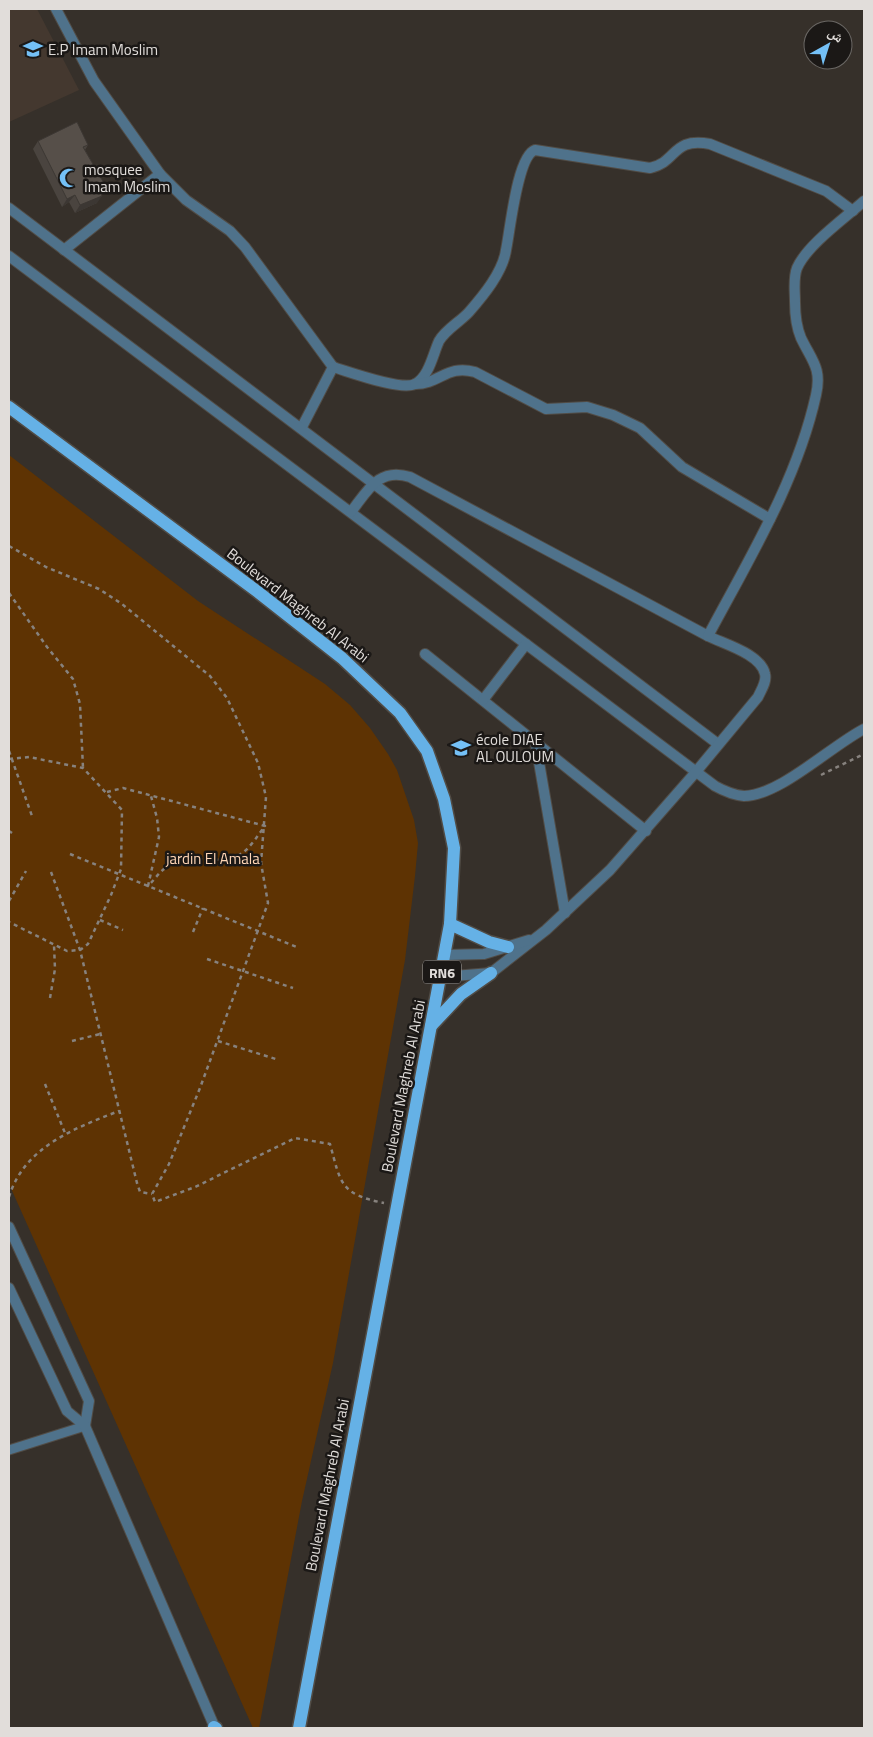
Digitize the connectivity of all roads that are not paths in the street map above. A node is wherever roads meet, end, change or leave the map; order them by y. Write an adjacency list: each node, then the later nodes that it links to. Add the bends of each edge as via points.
1 (56, 9): 2 (street, via 94,81)
2 (160, 174): 6 (street); 8 (street, via 186,200 230,231 245,247)
3 (864, 201): 5 (street)
4 (9, 208): 6 (street)
5 (853, 211): 9 (street, via 826,191 710,144 683,144 660,166 650,168 535,150 530,152 513,205 506,253 499,270 469,312 440,340 423,376); 14 (street, via 812,248 797,268 797,329 817,366 818,379 803,440)
6 (64, 250): 11 (street)
7 (9, 256): 13 (street)
8 (333, 367): 9 (street, via 403,386); 11 (street)
9 (415, 384): 14 (street, via 431,382 450,370 462,368 546,409 586,407 613,415 640,428 682,468)
10 (9, 407): 25 (main road, Boulevard Maghreb Al Arabi / RN6, via 342,658 400,713 427,751 444,799 454,848)
11 (302, 427): 12 (street)
12 (374, 482): 13 (street); 15 (street, via 399,473 416,480); 20 (street)
13 (351, 512): 16 (street)
14 (770, 519): 15 (street)
15 (708, 636): 20 (street, via 755,660 766,675 758,696)
16 (526, 644): 18 (street); 22 (street)
17 (425, 654): 18 (street)
18 (484, 700): 21 (street)
19 (864, 729): 22 (street, via 771,790 759,794 730,794)
20 (718, 744): 22 (street)
21 (536, 745): 23 (street); 24 (street)
22 (695, 773): 23 (street)
23 (646, 831): 24 (street)
24 (565, 913): 26 (street)
25 (450, 924): 27 (main road); 28 (main road, Boulevard Maghreb Al Arabi / RN6)
26 (537, 937): 27 (street); 29 (street)
27 (508, 947): 28 (street, via 484,954)
28 (444, 955): 30 (main road, Boulevard Maghreb Al Arabi / RN6)
29 (490, 973): 30 (street); 31 (main road, via 461,994)
30 (441, 976): 31 (main road, Boulevard Maghreb Al Arabi / RN6)
31 (431, 1026): 37 (main road, Boulevard Maghreb Al Arabi / RN6)
32 (9, 1227): 34 (street, via 89,1401)
33 (9, 1288): 34 (street, via 67,1411)
34 (85, 1426): 35 (lane); 36 (street)
35 (9, 1450)
36 (215, 1728)
37 (299, 1728)

